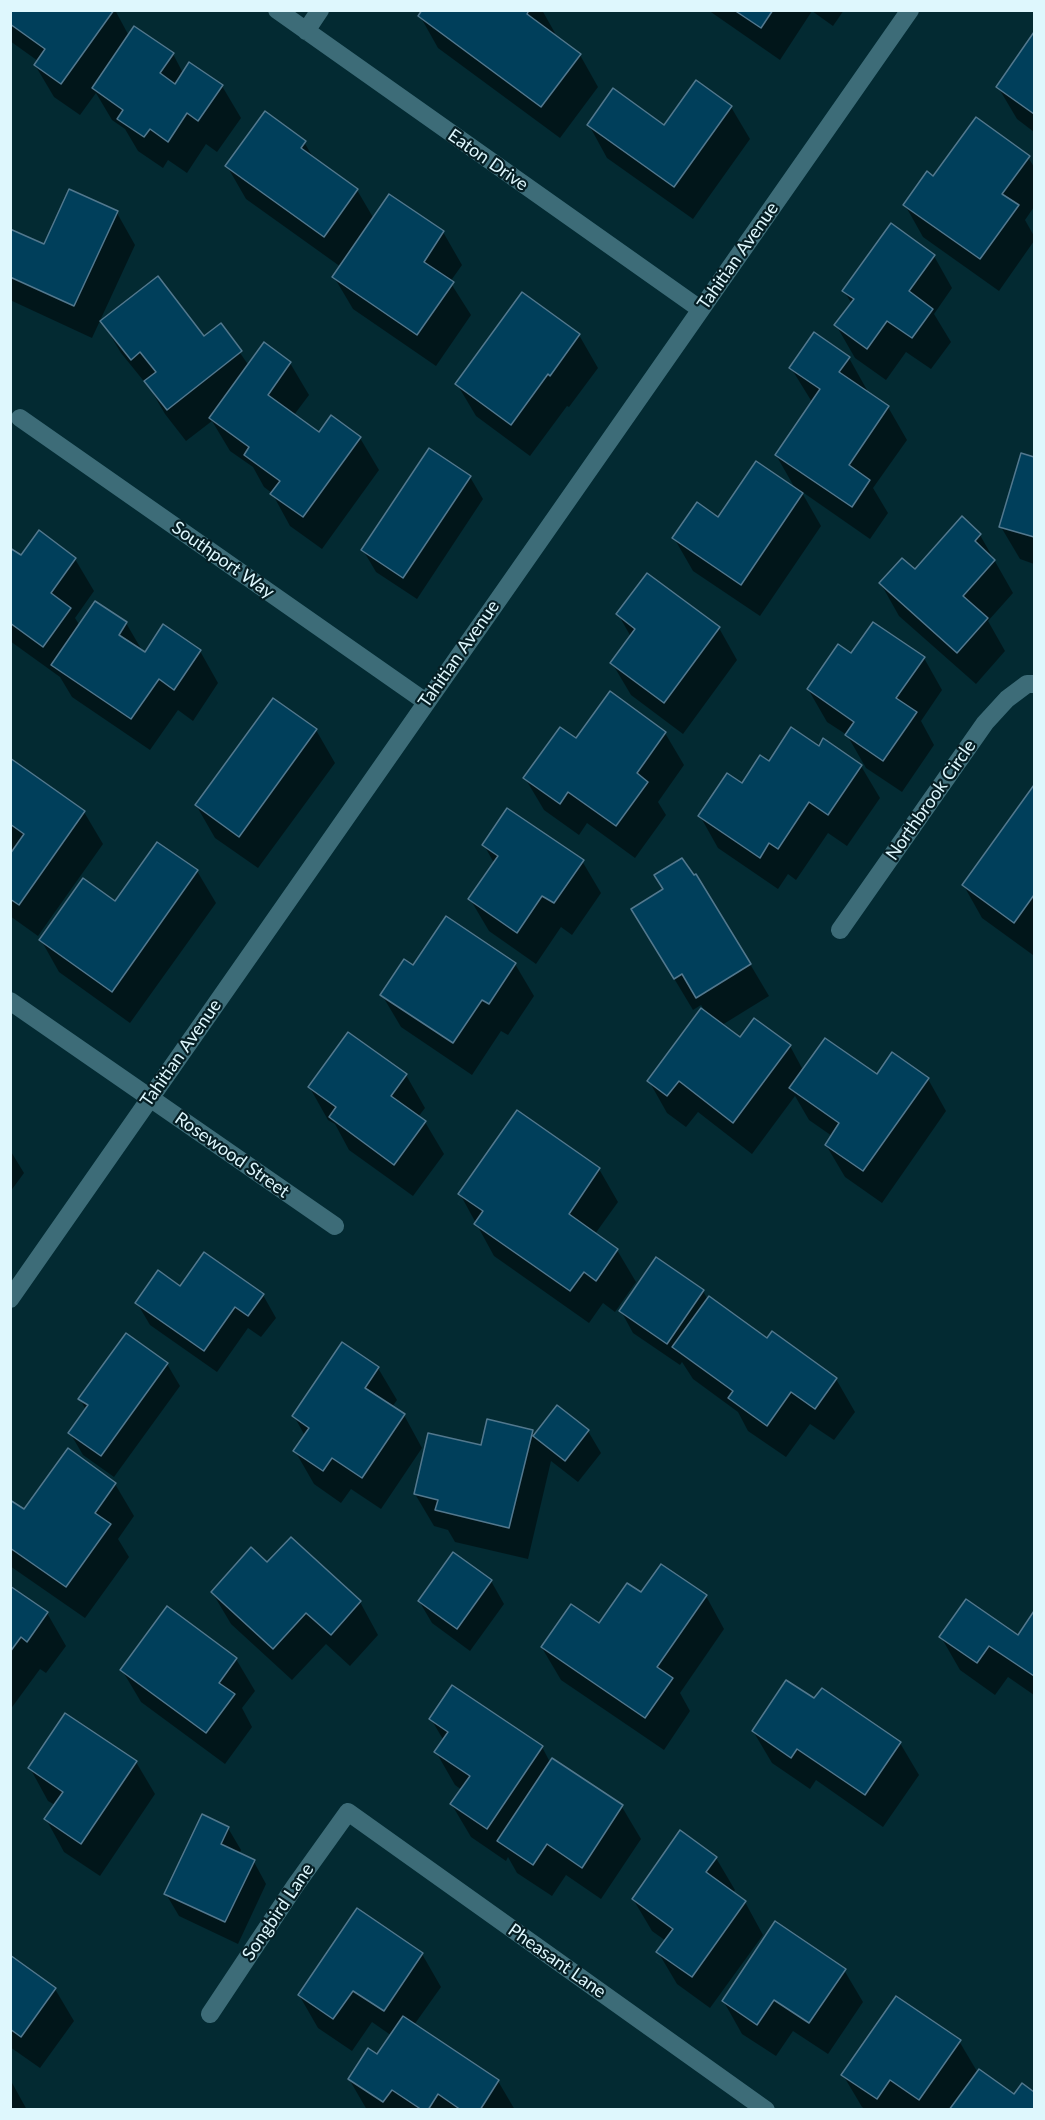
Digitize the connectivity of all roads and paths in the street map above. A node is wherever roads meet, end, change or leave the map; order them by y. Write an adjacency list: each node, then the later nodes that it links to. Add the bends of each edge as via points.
1 (277, 10): 4 (street, Eaton Drive)
2 (320, 10): 4 (street)
3 (910, 10): 5 (street, Tahitian Avenue)
4 (306, 31): 5 (street, Eaton Drive)
5 (700, 309): 8 (street, Tahitian Avenue)
6 (20, 418): 8 (street, Southport Way)
7 (1035, 684): 9 (street, Northbrook Circle, via 1027,684 1007,699 985,723)
8 (426, 702): 11 (street, Tahitian Avenue)
9 (840, 930)
10 (10, 1001): 11 (street, Rosewood Street)
11 (150, 1098): 12 (street, Rosewood Street); 13 (street, Tahitian Avenue)
12 (335, 1226)
13 (10, 1299)
14 (348, 1812): 15 (street, Songbird Lane); 16 (street, Pheasant Lane)
15 (210, 2014)
16 (766, 2109)

